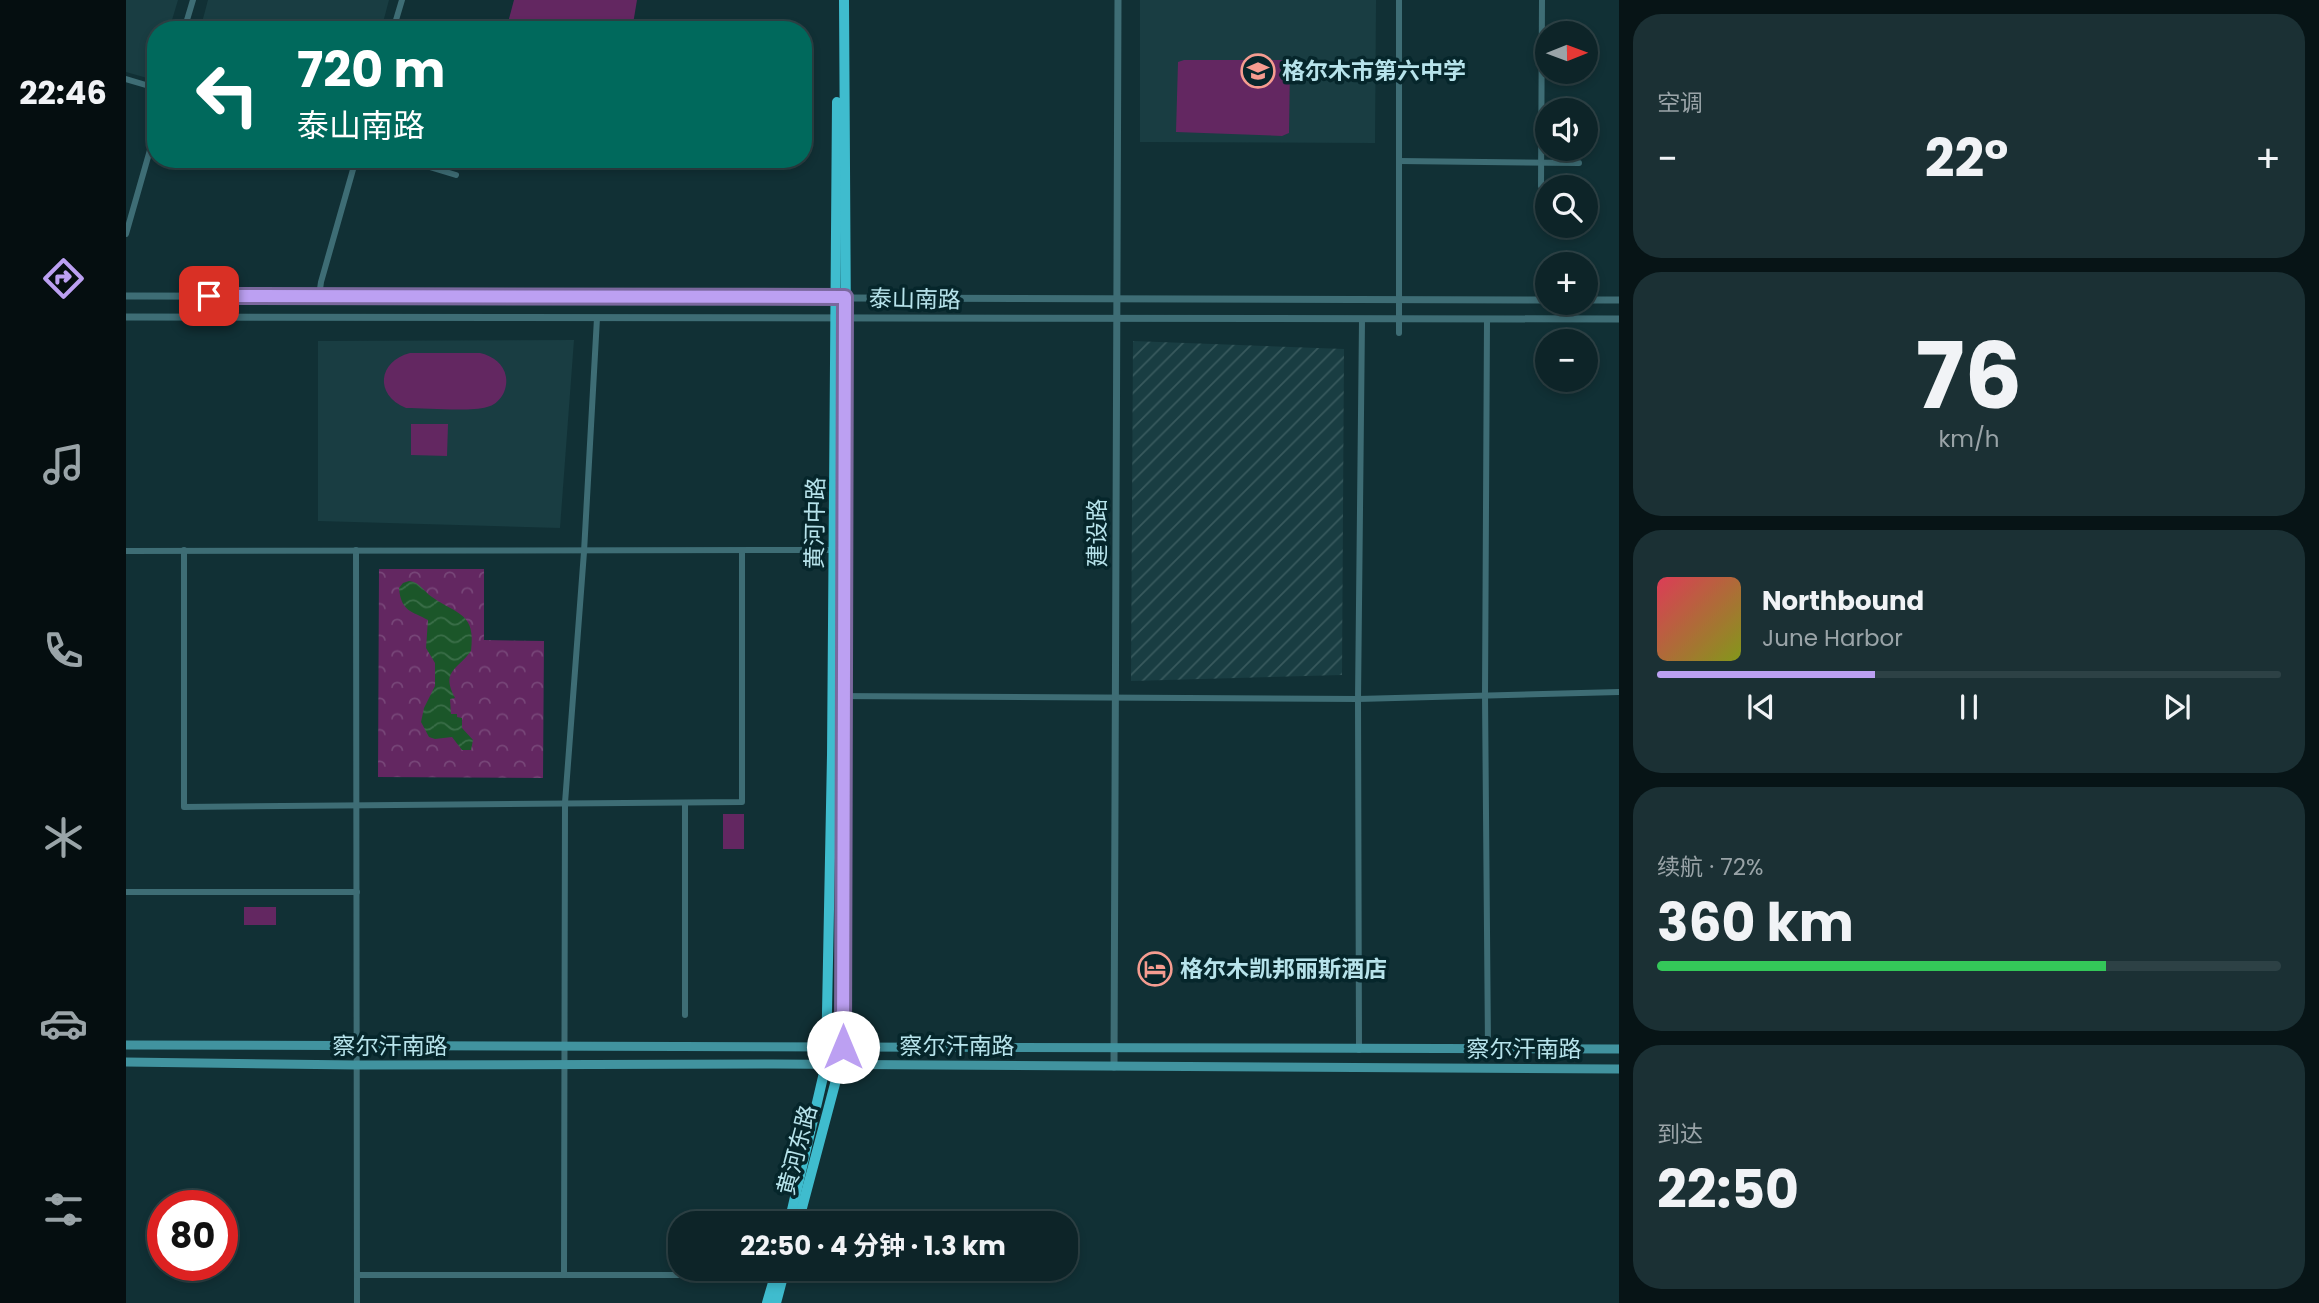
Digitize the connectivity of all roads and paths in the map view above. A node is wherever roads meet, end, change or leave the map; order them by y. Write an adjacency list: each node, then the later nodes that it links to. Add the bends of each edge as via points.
1 (193, 0): 8 (street)
2 (402, 0): 9 (street)
3 (838, 0): 23 (highway, 黄河中路)
4 (844, 0): 23 (highway, 黄河中路)
5 (1118, 0): 24 (street, 建设路)
6 (1399, 0): 13 (street)
7 (1542, 0): 14 (street)
8 (187, 21)
9 (396, 21)
10 (126, 79): 11 (street)
11 (147, 85)
12 (147, 160): 20 (street)
13 (1399, 161): 14 (street); 25 (street)
14 (1541, 163): 15 (street); 19 (street)
15 (1579, 163)
16 (353, 168): 22 (street)
17 (433, 168): 18 (street)
18 (456, 175)
19 (1541, 175)
20 (126, 234)
21 (126, 296): 22 (street, 泰山南路)
22 (319, 296): 23 (street, 泰山南路)
23 (841, 297): 24 (street, 泰山南路); 30 (highway, 黄河中路)
24 (1118, 298): 25 (street, 泰山南路); 33 (street, 建设路)
25 (1399, 299): 26 (street, 泰山南路); 35 (street)
26 (1535, 300)
27 (1598, 300): 28 (street)
28 (1619, 300)
29 (126, 317): 31 (street, 泰山南路)
30 (840, 317): 31 (street, 泰山南路); 33 (street, 泰山南路); 40 (highway, 黄河中路); 47 (highway, 黄河中路)
31 (597, 318): 43 (street)
32 (1619, 319): 36 (street, 泰山南路)
33 (1117, 320): 34 (street, 泰山南路); 48 (street, 建设路)
34 (1362, 320): 35 (street, 泰山南路); 49 (street)
35 (1399, 320): 36 (street, 泰山南路); 37 (street)
36 (1487, 320): 45 (street)
37 (1399, 333)
38 (184, 550): 39 (street); 41 (street); 52 (street, via 184,807)
39 (356, 550): 43 (street); 52 (street)
40 (834, 550): 42 (street); 46 (highway, 黄河中路)
41 (126, 551)
42 (742, 551): 43 (street); 51 (street, via 743,802)
43 (584, 552): 50 (street)
44 (1619, 692): 45 (street)
45 (1485, 695): 49 (street); 63 (street)
46 (831, 696): 47 (street); 57 (highway, 黄河中路)
47 (844, 696): 48 (street); 61 (highway, 黄河中路)
48 (1116, 697): 49 (street); 62 (street, 建设路)
49 (1358, 699): 65 (street)
50 (565, 803): 51 (street); 52 (street); 59 (street)
51 (685, 803): 55 (street)
52 (356, 806): 54 (street)
53 (126, 892): 54 (street)
54 (357, 892): 58 (street)
55 (685, 1015)
56 (126, 1045): 58 (main road, 察尔汗南路)
57 (826, 1046): 60 (main road, 察尔汗南路); 61 (main road, 察尔汗南路); 68 (highway, 黄河东路)
58 (357, 1047): 59 (main road, 察尔汗南路); 69 (street)
59 (564, 1047): 60 (main road, 察尔汗南路); 71 (street)
60 (774, 1047): 67 (street)
61 (843, 1047): 62 (main road, 察尔汗南路); 70 (highway, 黄河东路)
62 (1114, 1047): 65 (main road, 察尔汗南路); 72 (street, 建设路)
63 (1488, 1048): 64 (main road, 察尔汗南路); 65 (main road, 察尔汗南路)
64 (1619, 1049)
65 (1359, 1050)
66 (126, 1062): 69 (main road, 察尔汗南路)
67 (773, 1064): 68 (main road, 察尔汗南路); 71 (main road, 察尔汗南路)
68 (826, 1064): 70 (main road, 察尔汗南路); 74 (highway, 黄河东路)
69 (357, 1065): 71 (main road, 察尔汗南路); 77 (street)
70 (840, 1065): 72 (main road, 察尔汗南路); 75 (highway, 黄河东路)
71 (564, 1066): 78 (street)
72 (1114, 1066): 73 (main road, 察尔汗南路)
73 (1619, 1069)
74 (792, 1211)
75 (800, 1211)
76 (668, 1274): 78 (street)
77 (357, 1275): 78 (street); 81 (street)
78 (564, 1275)
79 (773, 1281): 82 (highway)
80 (782, 1281): 83 (highway)
81 (357, 1303)
82 (767, 1303)
83 (776, 1303)

